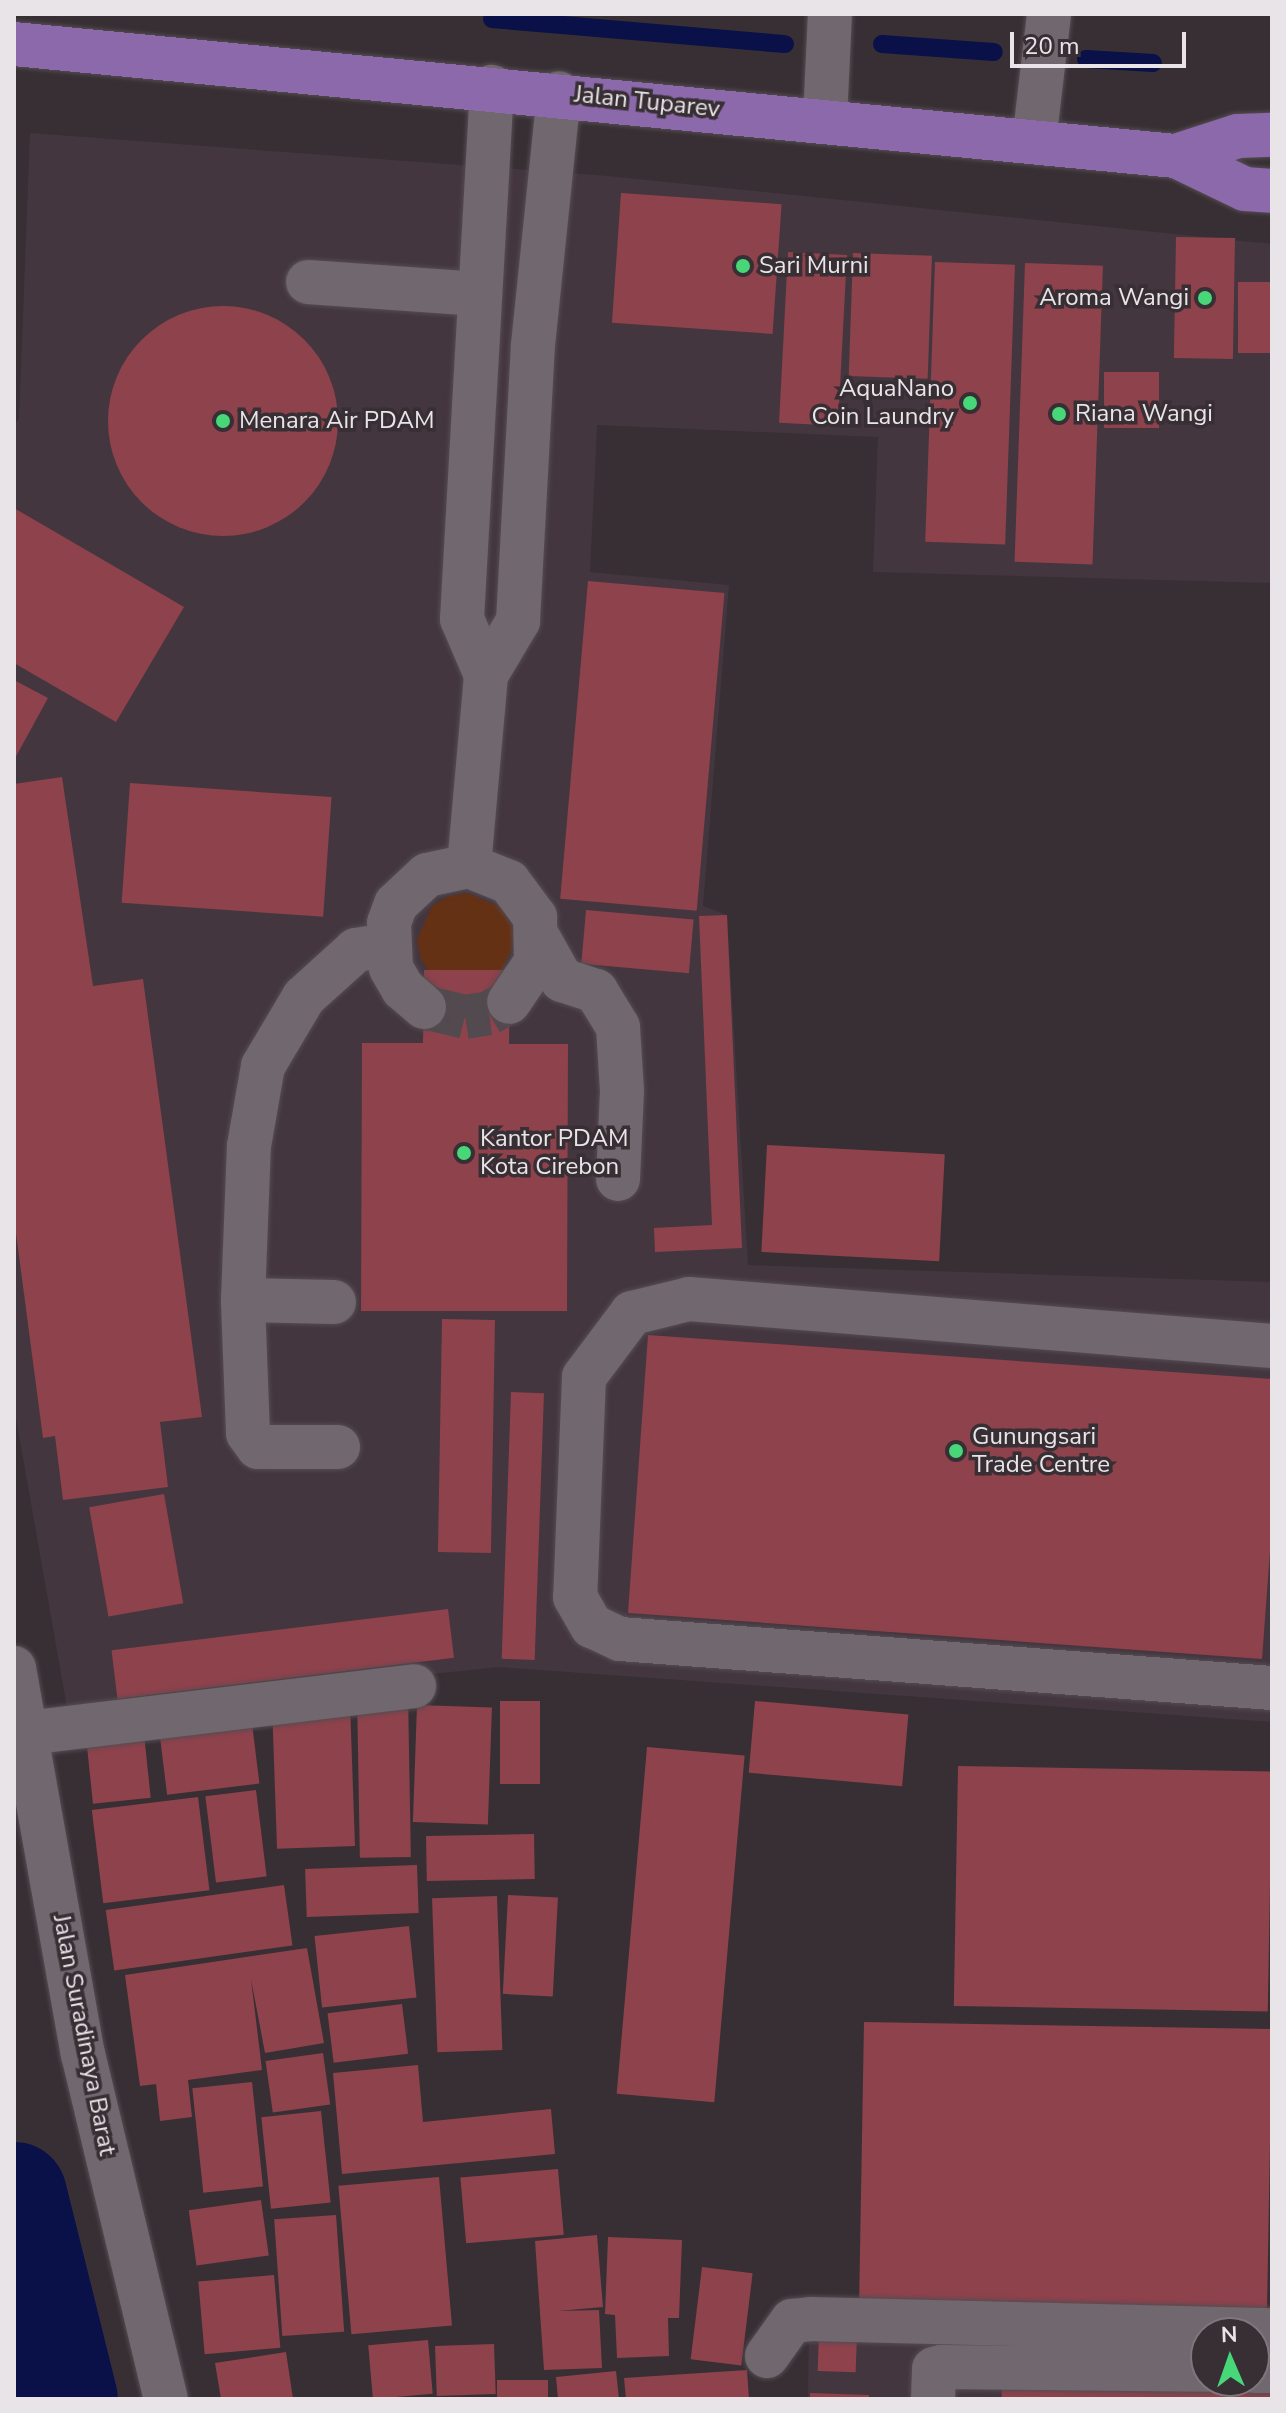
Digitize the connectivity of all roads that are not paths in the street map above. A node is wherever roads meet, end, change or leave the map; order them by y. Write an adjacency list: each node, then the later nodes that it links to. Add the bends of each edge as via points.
1 (830, 14): 6 (street)
2 (1049, 14): 8 (street)
3 (14, 44): 4 (main road, Jalan Tuparev)
4 (492, 87): 5 (main road, Jalan Tuparev); 12 (street)
5 (559, 93): 6 (main road, Jalan Tuparev); 13 (street, via 533,345 518,621)
6 (825, 119): 8 (main road, Jalan Tuparev)
7 (1272, 135): 9 (main road, via 1238,136)
8 (1034, 142): 9 (main road, Jalan Tuparev)
9 (1176, 156): 10 (main road, Jalan Tuparev, via 1245,189)
10 (1272, 191)
11 (308, 282): 12 (street)
12 (479, 294): 13 (street, via 462,619)
13 (486, 675): 14 (street)
14 (469, 866): 15 (street, via 509,882 535,917); 16 (street, via 448,868 410,887 396,904)
15 (539, 939): 17 (street, via 526,984); 19 (street, via 562,980 596,991 618,1027)
16 (386, 945): 18 (street, via 403,989); 20 (street, via 356,950 304,997 263,1066 249,1146)
17 (509, 1002)
18 (424, 1007)
19 (618, 1179)
20 (243, 1300): 21 (street); 23 (street, via 248,1433 258,1447)
21 (334, 1302)
22 (1272, 1346): 26 (street, via 689,1299 632,1313 584,1377 575,1597 592,1626 620,1639)
23 (338, 1447)
24 (14, 1668): 27 (street, Jalan Suradinaya Barat)
25 (414, 1686): 27 (street)
26 (1272, 1688)
27 (27, 1733): 31 (street, Jalan Suradinaya Barat, via 83,2054)
28 (1272, 2330): 29 (street, via 811,2319 792,2321)
29 (767, 2356)
30 (1190, 2370): 32 (street, via 941,2367 934,2369)
31 (166, 2399)
32 (933, 2399)

